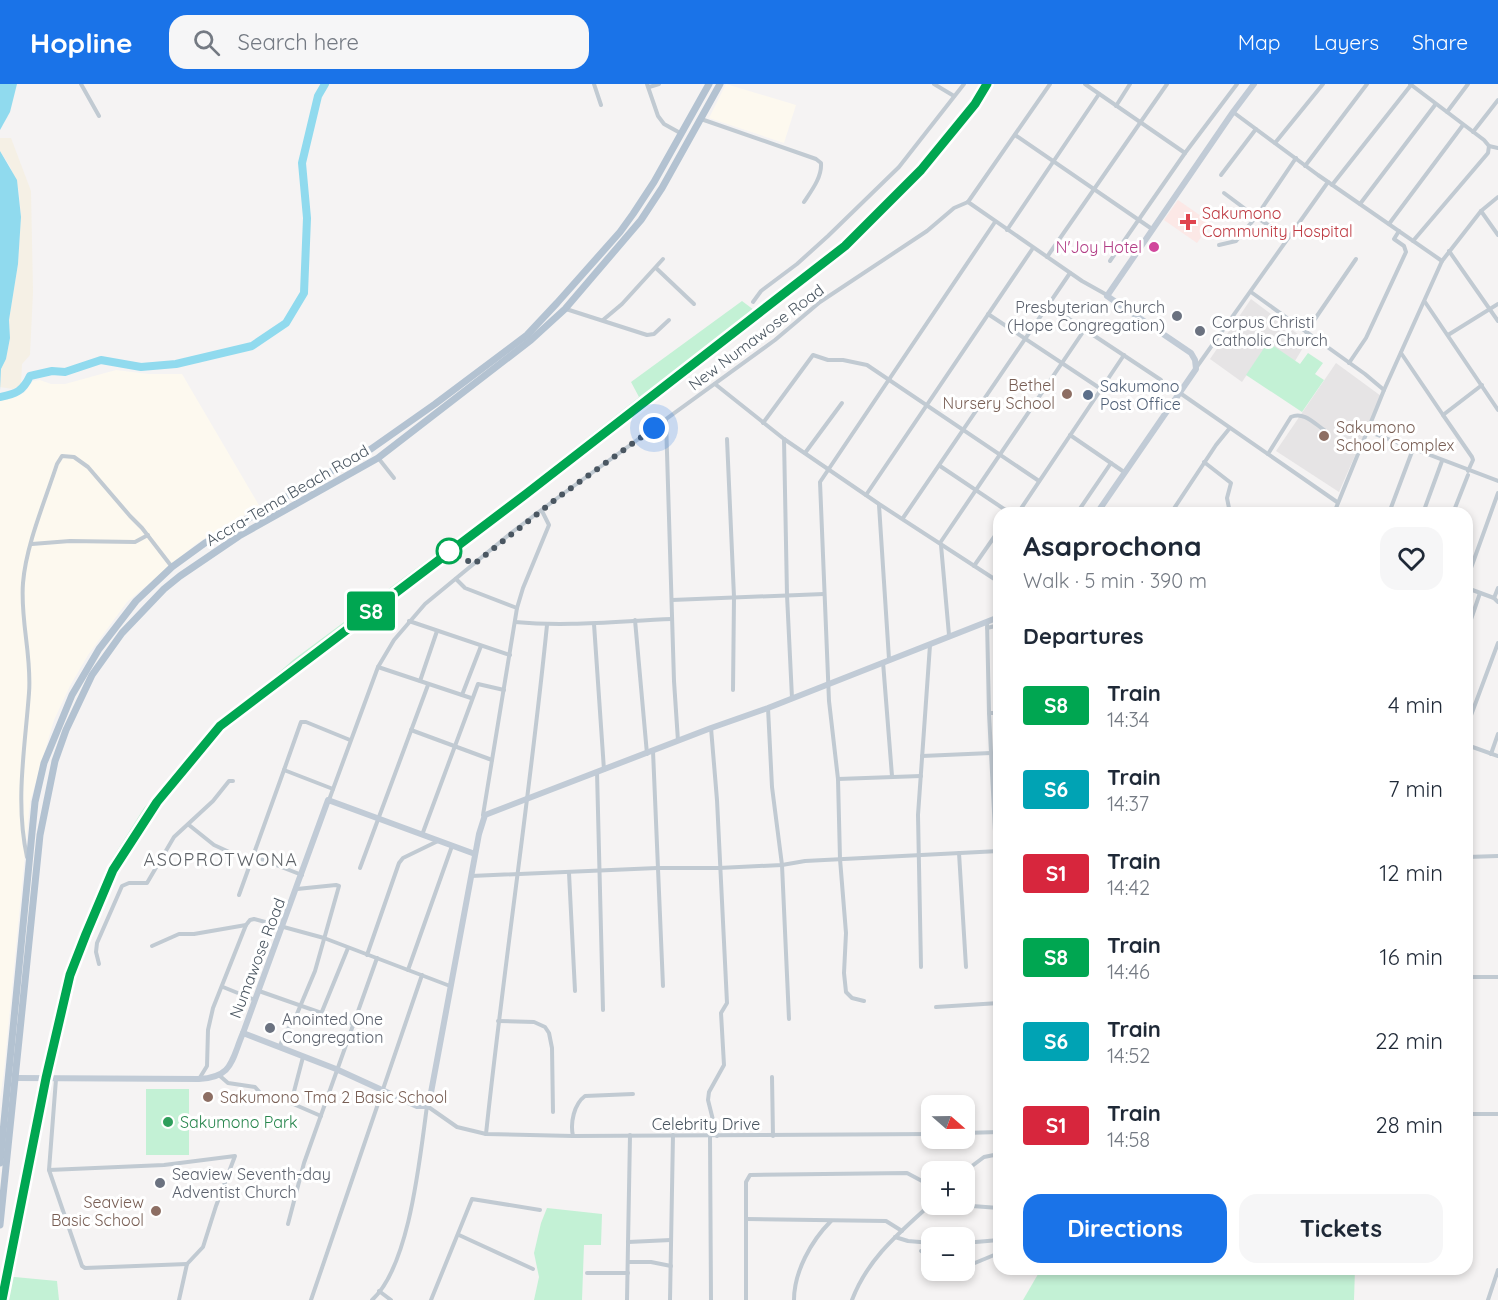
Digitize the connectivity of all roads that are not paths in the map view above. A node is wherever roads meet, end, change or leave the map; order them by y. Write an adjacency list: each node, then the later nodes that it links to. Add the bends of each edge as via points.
1 (81, 84): 29 (street)
2 (594, 84): 24 (street)
3 (659, 84): 19 (street)
4 (709, 84): 35 (main road, Accra-Tema Beach Road)
5 (720, 84): 30 (main road, Accra-Tema Beach Road)
6 (934, 84): 22 (street)
7 (964, 84): 22 (street)
8 (1050, 84): 36 (street)
9 (1084, 84): 21 (street)
10 (1130, 84): 26 (street)
11 (1167, 84): 31 (street)
12 (1227, 84): 20 (street)
13 (1237, 84): 20 (street)
14 (1254, 84): 27 (street)
15 (1323, 84): 37 (street)
16 (1367, 84): 43 (street)
17 (1411, 84): 25 (street); 45 (street)
18 (1468, 84): 28 (street)
19 (648, 86): 35 (street, via 658,116)
20 (1233, 88): 40 (street)
21 (1099, 94): 26 (street); 42 (street)
22 (954, 96): 76 (street, via 899,166)
23 (1498, 100): 34 (street)
24 (601, 105)
25 (1435, 105): 28 (street); 51 (street)
26 (1116, 106): 31 (street)
27 (1233, 112): 33 (street); 57 (street)
28 (1446, 112): 32 (street)
29 (99, 116)
30 (701, 119): 49 (street, via 816,159 822,169); 80 (main road, Accra-Tema Beach Road, via 663,188)
31 (1140, 123): 40 (street); 46 (street)
32 (1464, 125): 34 (street); 56 (street)
33 (1256, 129): 37 (street); 44 (street)
34 (1473, 132): 38 (street)
35 (682, 134): 115 (main road, Accra-Tema Beach Road, via 620,232 550,311 526,335)
36 (1015, 135): 42 (street); 50 (street)
37 (1275, 143): 41 (street)
38 (1489, 147): 39 (street); 62 (street)
39 (1498, 148)
40 (1185, 153): 54 (street)
41 (1296, 159): 43 (street); 53 (street)
42 (1054, 160): 46 (street); 58 (street)
43 (1305, 166): 45 (street)
44 (1221, 175)
45 (1330, 184): 51 (street); 61 (street)
46 (1094, 188): 54 (street); 66 (street)
47 (1224, 193): 53 (street)
48 (1498, 197): 52 (street)
49 (804, 201)
50 (968, 202): 55 (street); 97 (street, New Numawose Road, via 954,207 927,231 820,302)
51 (1360, 204): 56 (street)
52 (1481, 211): 60 (street); 65 (street)
53 (1256, 217): 61 (street); 63 (street, via 1236,241)
54 (1139, 219): 57 (street); 69 (street)
55 (995, 222): 58 (street); 96 (street)
56 (1389, 224): 59 (street)
57 (1152, 229): 74 (street)
58 (1007, 230): 64 (street)
59 (1399, 231): 62 (street); 93 (street, via 1394,239 1406,252 1366,338)
60 (1498, 235)
61 (1288, 238): 73 (street)
62 (1413, 241): 70 (street)
63 (1219, 245)
64 (1034, 248): 66 (street); 82 (street)
65 (1449, 251): 70 (street); 81 (street)
66 (1047, 257): 72 (street)
67 (663, 259): 71 (street)
68 (1356, 259): 87 (street)
69 (1110, 261)
70 (1442, 261): 75 (street)
71 (656, 268): 77 (street); 84 (street)
72 (1070, 273): 74 (street); 79 (street)
73 (1251, 292): 87 (street); 94 (street)
74 (1107, 296): 94 (street, via 1191,353)
75 (1424, 301): 88 (street); 90 (street)
76 (753, 302)
77 (694, 304)
78 (1498, 304): 81 (street)
79 (1048, 305): 86 (street); 89 (street)
80 (565, 309): 84 (street); 120 (main road, Accra-Tema Beach Road, via 531,340)
81 (1491, 309): 85 (street); 88 (street)
82 (988, 314): 89 (street); 103 (street)
83 (669, 320): 84 (street, via 651,336)
84 (602, 321)
85 (1498, 321)
86 (1084, 329): 91 (street); 92 (street)
87 (1306, 332): 93 (street)
88 (1449, 335): 98 (street)
89 (1026, 338): 92 (street); 109 (street)
90 (1401, 354): 100 (street); 105 (street)
91 (1124, 355): 95 (street); 99 (street)
92 (1062, 363): 99 (street); 119 (street)
93 (1349, 363): 100 (street)
94 (1196, 369): 101 (street)
95 (1161, 380)
96 (889, 381): 103 (street); 107 (street, via 867,365 813,355); 125 (street)
97 (715, 384): 106 (street, New Numawose Road); 107 (street)
98 (1482, 385): 104 (street); 105 (street)
99 (1101, 389): 112 (street)
100 (1384, 390): 111 (street)
101 (1180, 393): 108 (street); 126 (street)
102 (842, 403): 117 (street)
103 (926, 405): 109 (street); 133 (street)
104 (1498, 410)
105 (1443, 414): 127 (street, via 1472,457)
106 (666, 419): 146 (street, New Numawose Road); 165 (street)
107 (764, 423): 114 (street)
108 (1229, 429): 118 (street); 122 (street)
109 (963, 430): 119 (street); 124 (street)
110 (1324, 430): 118 (street, via 1295,415)
111 (1367, 431): 116 (street); 134 (street)
112 (1070, 435): 123 (street); 130 (street)
113 (727, 439): 163 (street)
114 (784, 439): 117 (street); 162 (street)
115 (371, 449): 120 (main road); 154 (main road, Accra-Tema Beach Road, via 205,543)
116 (1413, 449): 121 (street); 143 (street)
117 (805, 453): 125 (street)
118 (1268, 454): 134 (street)
119 (1000, 455): 130 (street); 131 (street)
120 (378, 458): 128 (street); 155 (main road, Accra-Tema Beach Road, via 239,536)
121 (1442, 461): 127 (street); 144 (street)
122 (1204, 462): 140 (street); 141 (street, via 1231,483)
123 (1111, 463): 126 (street); 138 (street)
124 (940, 466): 131 (street); 147 (street)
125 (829, 470): 133 (street); 161 (street, via 820,487)
126 (1125, 472): 139 (street)
127 (1468, 473): 129 (street); 145 (street)
128 (394, 478)
129 (1498, 481)
130 (1039, 482): 137 (street)
131 (977, 490): 136 (street); 151 (street)
132 (1498, 493): 152 (street)
133 (866, 495): 135 (street)
134 (1337, 502): 142 (street)
135 (879, 504): 147 (street); 184 (street)
136 (1001, 507)
137 (1022, 507)
138 (1081, 507)
139 (1101, 507)
140 (1175, 507)
141 (1228, 507)
142 (1336, 507)
143 (1391, 507)
144 (1425, 507)
145 (1455, 507)
146 (542, 511): 157 (street, New Numawose Road); 167 (street, via 549,525)
147 (903, 518): 151 (street)
148 (148, 535): 150 (street, via 135,542); 150 (street, via 88,467 67,455 57,464); 154 (street)
149 (993, 539): 153 (street)
150 (32, 544): 238 (street, via 23,583 29,680 21,830)
151 (941, 544): 153 (street); 179 (street)
152 (1473, 562)
153 (974, 566): 156 (street)
154 (172, 567): 155 (main road); 238 (main road, Accra-Tema Beach Road, via 118,623 72,694 45,763 35,802)
155 (180, 576): 285 (main road, Accra-Tema Beach Road, via 137,616 106,654 80,698 55,760 40,835)
156 (993, 578)
157 (456, 579): 167 (street, via 465,588); 171 (street, New Numawose Road)
158 (1498, 588): 164 (street)
159 (1473, 590): 160 (street)
160 (1480, 593): 164 (street); 168 (street)
161 (824, 594): 162 (street); 188 (street)
162 (787, 595): 163 (street); 195 (street)
163 (734, 597): 165 (street); 192 (street)
164 (1494, 598): 166 (street)
165 (672, 600): 169 (street)
166 (1498, 602)
167 (517, 608): 173 (street)
168 (1473, 613)
169 (672, 619): 170 (street); 204 (street)
170 (635, 620): 174 (street); 207 (street)
171 (409, 621): 178 (street); 185 (street, New Numawose Road)
172 (993, 621): 176 (street)
173 (515, 622): 175 (street); 183 (street)
174 (594, 624): 175 (street); 214 (street)
175 (547, 625): 221 (street)
176 (987, 625): 177 (street); 179 (street); 198 (street)
177 (993, 625)
178 (437, 631): 182 (street); 187 (street)
179 (949, 635): 181 (street)
180 (1498, 643): 197 (street)
181 (930, 644): 184 (street); 210 (street)
182 (481, 646): 183 (street); 186 (street)
183 (510, 655): 191 (street)
184 (886, 660): 188 (street); 215 (street)
185 (378, 667): 187 (street); 203 (street, New Numawose Road)
186 (469, 680): 189 (street); 193 (street)
187 (420, 681): 190 (street)
188 (829, 683): 195 (street); 217 (street)
189 (478, 684): 191 (street); 194 (street)
190 (428, 685): 193 (street); 201 (street)
191 (504, 690): 212 (street)
192 (734, 690)
193 (462, 695): 194 (street)
194 (471, 698): 205 (street)
195 (792, 698): 196 (street)
196 (768, 708): 200 (street); 239 (street, via 772,787)
197 (1473, 710)
198 (989, 713): 199 (street); 208 (street)
199 (993, 713)
200 (711, 728): 204 (street); 242 (street)
201 (411, 730): 205 (street); 223 (street)
202 (1498, 734): 209 (street)
203 (350, 740): 213 (street, via 301,722); 220 (street, New Numawose Road)
204 (678, 741): 207 (street)
205 (454, 746): 212 (street); 226 (street)
206 (1473, 747): 209 (street)
207 (650, 753): 214 (street); 241 (street)
208 (991, 753): 210 (street); 219 (street)
209 (1491, 754): 211 (street)
210 (922, 756): 216 (street)
211 (1498, 756)
212 (492, 760): 224 (street)
213 (284, 770): 220 (street); 232 (street)
214 (600, 771): 221 (street); 243 (street)
215 (892, 776): 216 (street); 217 (street)
216 (921, 776): 233 (street)
217 (838, 779): 236 (street)
218 (233, 781): 225 (street)
219 (993, 781)
220 (333, 789): 222 (street, New Numawose Road)
221 (526, 799): 224 (street, via 490,812); 245 (street)
222 (328, 801): 223 (street); 246 (street, Numawose Road)
223 (380, 819): 226 (street); 240 (street)
224 (482, 819): 231 (street)
225 (189, 825): 237 (street, via 214,845); 257 (street, via 174,837 147,884 122,886 97,943)
226 (422, 835): 227 (street)
227 (438, 841): 228 (street); 255 (street, via 399,863)
228 (453, 845): 231 (street); 260 (street)
229 (993, 851): 230 (street)
230 (959, 853): 233 (street); 259 (street)
231 (475, 854): 247 (street)
232 (253, 856): 237 (street); 246 (street)
233 (918, 856): 236 (street); 258 (street)
234 (1498, 856): 235 (street)
235 (1473, 857)
236 (840, 859): 239 (street); 270 (street, via 846,992)
237 (251, 862): 249 (street)
238 (28, 863): 285 (main road, Accra-Tema Beach Road)
239 (782, 865): 242 (street); 276 (street)
240 (360, 868)
241 (657, 868): 242 (street); 243 (street); 265 (street)
242 (719, 868): 304 (street, via 727,1004 721,1013 724,1065 708,1100)
243 (598, 872): 244 (street); 274 (street)
244 (569, 873): 245 (street); 268 (street)
245 (518, 874): 247 (street); 277 (street)
246 (302, 875): 248 (street, Numawose Road)
247 (471, 876): 264 (street)
248 (297, 889): 251 (street, Numawose Road); 252 (street, via 339,886)
249 (239, 895)
250 (246, 925): 251 (street, via 254,919); 253 (street, via 179,934); 266 (street)
251 (283, 927): 252 (street); 267 (street, Numawose Road)
252 (324, 938): 254 (street); 272 (street)
253 (152, 946)
254 (348, 948): 255 (street); 275 (street)
255 (367, 955): 256 (street)
256 (377, 958): 260 (street); 278 (street)
257 (99, 964)
258 (921, 967)
259 (966, 967)
260 (408, 970): 261 (street)
261 (422, 975): 264 (street); 288 (street)
262 (1498, 976): 263 (street)
263 (1473, 977)
264 (450, 986): 291 (street)
265 (663, 986)
266 (223, 987): 269 (street); 287 (street, via 208,1030 207,1066)
267 (258, 991): 269 (street, Numawose Road); 272 (street)
268 (575, 992)
269 (255, 1000): 279 (street, Numawose Road)
270 (864, 1001)
271 (993, 1003): 273 (street)
272 (301, 1005): 275 (street); 280 (street)
273 (936, 1007)
274 (603, 1010)
275 (321, 1014): 278 (street)
276 (789, 1019)
277 (498, 1021): 292 (street, via 534,1022 549,1033); 298 (street)
278 (353, 1024): 282 (street)
279 (243, 1033): 280 (street); 283 (street, Numawose Road, via 228,1068)
280 (280, 1046): 281 (street)
281 (303, 1056): 282 (street); 290 (street)
282 (336, 1070): 288 (street); 295 (street)
283 (220, 1076): 287 (street); 290 (street, via 228,1083 255,1087 263,1096)
284 (772, 1077): 305 (street)
285 (12, 1078): 286 (street); 307 (main road, Accra-Tema Beach Road); 318 (main road, Accra-Tema Beach Road)
286 (56, 1078): 287 (street); 309 (street)
287 (199, 1079)
288 (384, 1090): 291 (street, via 417,1106); 338 (street)
289 (633, 1094): 302 (street, via 582,1097 573,1117)
290 (291, 1103): 295 (street)
291 (427, 1106): 298 (street, Celebrity Drive, via 457,1127); 336 (street, via 409,1218 396,1260)
292 (553, 1112)
293 (1473, 1114): 294 (street)
294 (1498, 1114)
295 (321, 1116): 317 (street)
296 (993, 1132): 297 (street)
297 (975, 1133)
298 (486, 1134): 302 (street, Celebrity Drive)
299 (921, 1134): 305 (street, Celebrity Drive)
300 (630, 1135): 301 (street, Celebrity Drive); 302 (street, Celebrity Drive); 324 (street)
301 (673, 1135): 303 (street, Celebrity Drive); 322 (street)
302 (573, 1136)
303 (710, 1136): 304 (street, Celebrity Drive); 344 (street)
304 (717, 1136): 305 (street, Celebrity Drive)
305 (773, 1136)
306 (993, 1155): 308 (street)
307 (0, 1163)
308 (975, 1164)
309 (49, 1170): 330 (street, via 82,1266); 330 (street, via 236,1156 203,1247)
310 (921, 1180): 315 (street, via 907,1173 753,1173 746,1182)
311 (975, 1206): 312 (street)
312 (993, 1208)
313 (540, 1210): 320 (street, via 472,1199)
314 (921, 1213): 319 (street)
315 (746, 1218): 316 (street); 345 (street)
316 (831, 1221): 319 (street, via 886,1221); 346 (street, via 820,1233 797,1276)
317 (288, 1224)
318 (0, 1225)
319 (902, 1230): 321 (street)
320 (459, 1235): 332 (street); 341 (street)
321 (895, 1237): 325 (street); 347 (street, via 869,1265)
322 (671, 1240): 324 (street); 331 (street)
323 (993, 1241): 326 (street)
324 (628, 1242): 328 (street)
325 (921, 1242)
326 (975, 1242)
327 (993, 1255): 329 (street)
328 (628, 1262): 331 (street); 335 (street)
329 (975, 1263)
330 (187, 1264): 337 (street)
331 (671, 1266): 343 (street)
332 (533, 1269)
333 (1498, 1270): 348 (street)
334 (587, 1273): 335 (street)
335 (628, 1273): 342 (street)
336 (379, 1291): 339 (street); 340 (street)
337 (179, 1300)
338 (311, 1300)
339 (372, 1300)
340 (391, 1300)
341 (432, 1300)
342 (627, 1300)
343 (670, 1300)
344 (711, 1300)
345 (746, 1300)
346 (794, 1300)
347 (852, 1300)
348 (1488, 1300)

